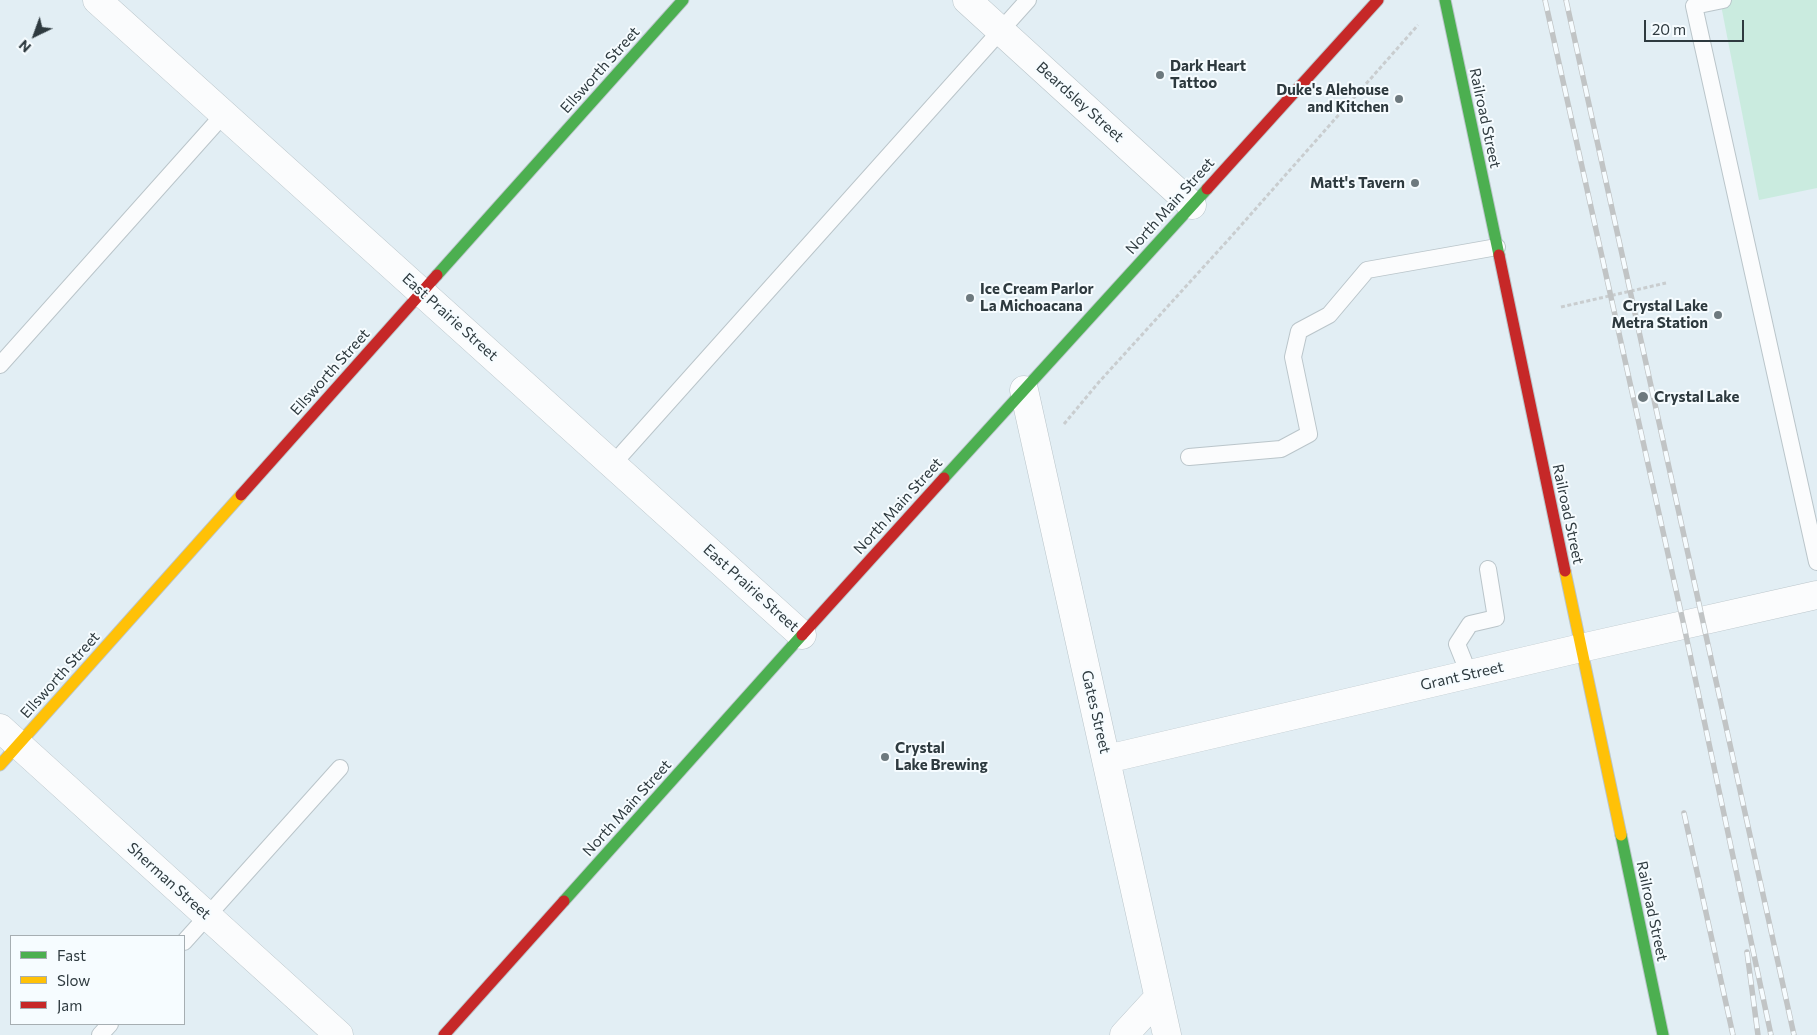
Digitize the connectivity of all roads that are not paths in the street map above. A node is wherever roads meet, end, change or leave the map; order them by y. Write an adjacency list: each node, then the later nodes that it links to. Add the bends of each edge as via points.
1 (97, 0): 9 (street, East Prairie Street)
2 (683, 0): 12 (street, Ellsworth Street)
3 (967, 0): 8 (street, Beardsley Street)
4 (1028, 0): 8 (lane)
5 (1378, 0): 10 (street, North Main Street)
6 (1445, 0): 11 (street, Railroad Street)
7 (1723, 0): 17 (lane, via 1694,6)
8 (1000, 30): 10 (street, Beardsley Street); 16 (lane)
9 (224, 114): 12 (street, East Prairie Street); 13 (lane)
10 (1192, 205): 14 (street, North Main Street)
11 (1497, 247): 15 (lane, via 1367,270 1329,315 1299,331 1293,357 1309,434 1281,449); 21 (street, Railroad Street)
12 (422, 292): 16 (street, East Prairie Street); 23 (street, Ellsworth Street)
13 (0, 366)
14 (1024, 390): 20 (street, North Main Street); 24 (street, Gates Street)
15 (1189, 457)
16 (613, 464): 20 (street, East Prairie Street)
17 (1817, 562)
18 (1488, 569): 22 (lane, via 1496,618 1470,624 1457,644)
19 (1817, 596): 21 (street, Grant Street)
20 (802, 635): 33 (street, North Main Street)
21 (1581, 648): 22 (street, Grant Street); 36 (street, Railroad Street)
22 (1469, 674): 24 (street, Grant Street)
23 (9, 736): 25 (street, Ellsworth Street); 27 (street, Sherman Street)
24 (1107, 759): 29 (street, Gates Street)
25 (0, 765)
26 (340, 768): 27 (lane)
27 (207, 916): 28 (lane); 32 (street, Sherman Street)
28 (185, 941)
29 (1158, 998): 34 (street); 35 (street, Gates Street)
30 (109, 1025): 31 (lane)
31 (100, 1035)
32 (339, 1035)
33 (444, 1035)
34 (1124, 1035)
35 (1167, 1035)
36 (1663, 1035)

